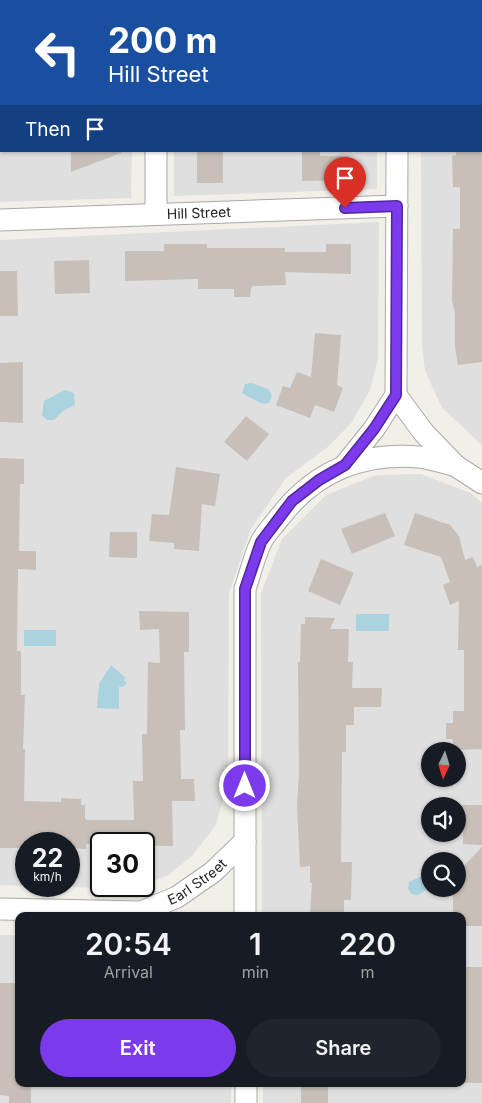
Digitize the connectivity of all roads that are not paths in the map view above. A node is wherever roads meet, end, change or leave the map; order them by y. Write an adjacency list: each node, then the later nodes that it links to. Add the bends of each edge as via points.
1 (156, 152): 4 (street)
2 (397, 152): 3 (street)
3 (397, 206): 4 (street, Hill Street); 6 (street)
4 (156, 214): 5 (street, Hill Street)
5 (0, 220)
6 (396, 395): 7 (street); 8 (street, via 424,433)
7 (345, 465): 8 (street, via 395,456 420,457); 10 (street, via 292,501 261,542 245,589)
8 (456, 466): 9 (street)
9 (482, 483)
10 (245, 841): 13 (street, Earl Street, via 213,872); 14 (street)
11 (0, 909): 12 (street, Earl Street)
12 (87, 912)
13 (149, 912)
14 (245, 912)
15 (246, 1087): 16 (street)
16 (246, 1103)

